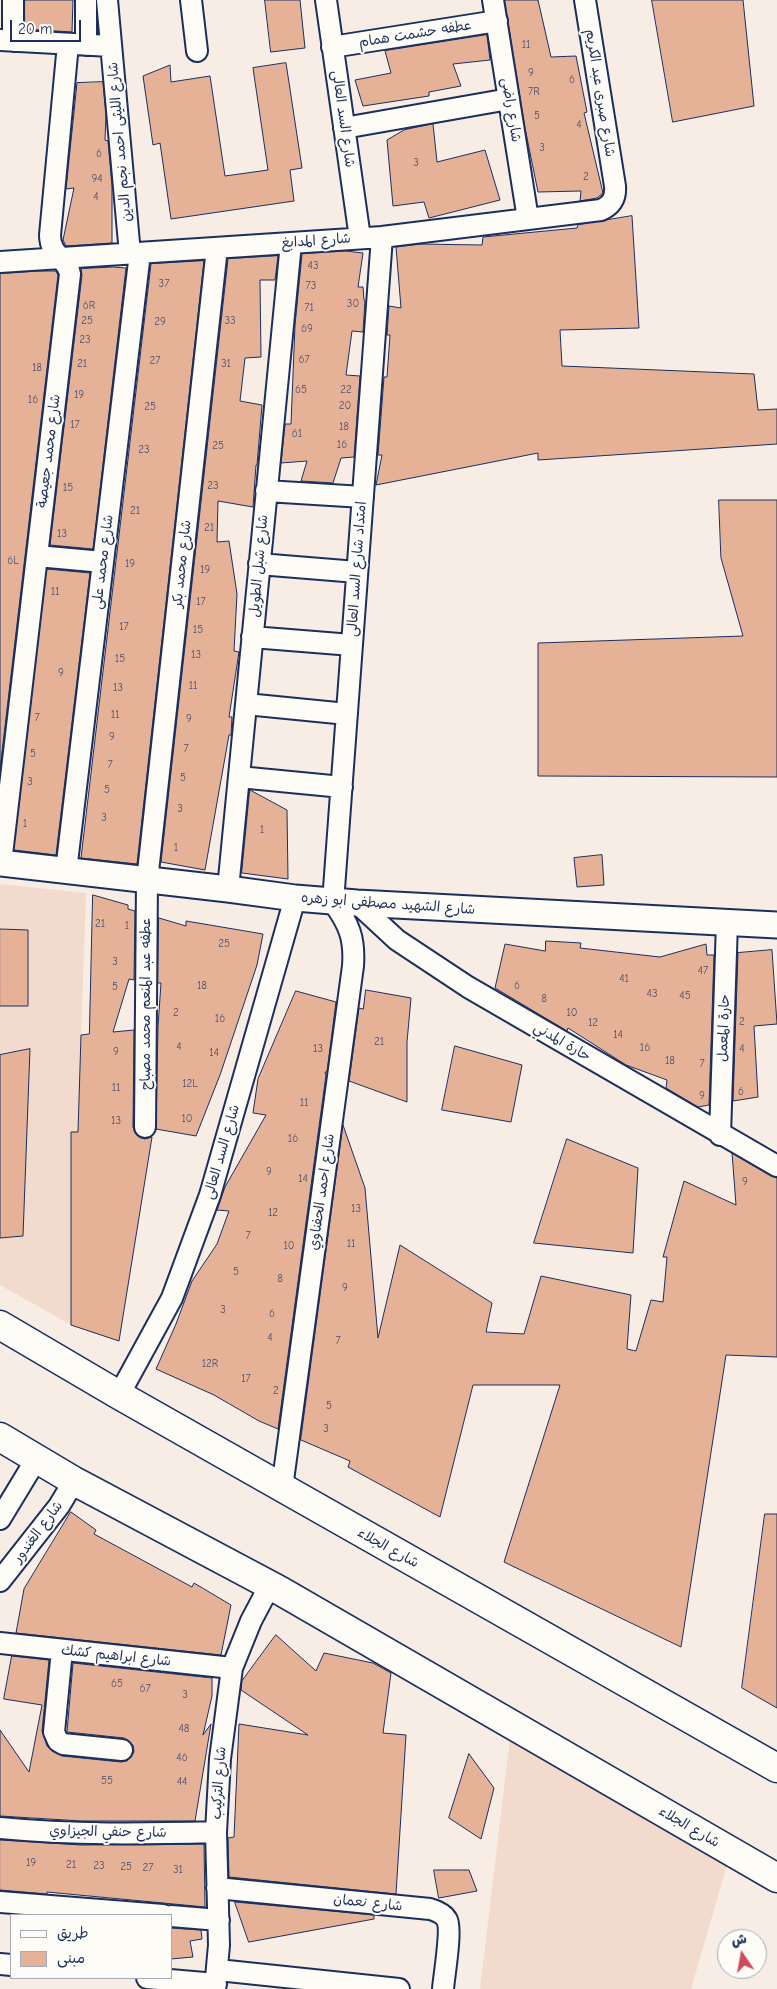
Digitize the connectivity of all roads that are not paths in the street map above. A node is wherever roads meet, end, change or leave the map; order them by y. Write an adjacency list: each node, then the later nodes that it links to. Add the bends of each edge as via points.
1 (13, 0): 9 (street)
2 (86, 0): 10 (street, شارع محمد جعيصة)
3 (107, 0): 11 (street, شارع الليثى احمد نجم الدين)
4 (190, 0): 13 (street)
5 (326, 0): 12 (street, شارع السد العالى)
6 (493, 0): 8 (street, شارع راضى)
7 (585, 0): 16 (street, شارع صبرى عبد الكريم)
8 (496, 21): 12 (street, عطفه حشمت همام); 14 (street, شارع راضى)
9 (7, 41): 10 (street)
10 (77, 44): 11 (street); 23 (street, شارع محمد جعيصة, via 50,234 52,248)
11 (111, 46): 22 (street, شارع الليثى احمد نجم الدين)
12 (332, 47): 15 (street, شارع السد العالى)
13 (197, 51)
14 (509, 99): 15 (street); 17 (street, شارع راضى)
15 (344, 128): 19 (street, شارع السد العالى)
16 (615, 186): 17 (street, شارع المدابغ, via 611,204 601,210)
17 (528, 219): 18 (street, شارع المدابغ)
18 (382, 237): 19 (street, شارع المدابغ); 26 (street, امتداد شارع السد العالى)
19 (360, 238): 20 (street, شارع المدابغ)
20 (291, 243): 21 (street, شارع المدابغ); 25 (street, شارع شبل الطويل)
21 (217, 248): 22 (street, شارع المدابغ); 39 (street, شارع محمد بكر)
22 (135, 254): 23 (street, شارع المدابغ); 28 (street, شارع محمد على)
23 (59, 258): 24 (street, شارع المدابغ); 27 (street, شارع محمد جعيصة, via 70,274)
24 (0, 262)
25 (266, 491): 26 (street); 29 (street, شارع شبل الطويل)
26 (362, 498): 30 (street, امتداد شارع السد العالى)
27 (37, 556): 28 (street); 37 (street, شارع محمد جعيصة)
28 (102, 562): 38 (street, شارع محمد على)
29 (259, 564): 30 (street); 31 (street, شارع شبل الطويل)
30 (357, 572): 32 (street, امتداد شارع السد العالى)
31 (252, 637): 32 (street); 33 (street, شارع شبل الطويل)
32 (352, 645): 34 (street, امتداد شارع السد العالى)
33 (246, 704): 34 (street); 35 (street, شارع شبل الطويل)
34 (347, 714): 36 (street, امتداد شارع السد العالى)
35 (239, 777): 36 (street); 40 (street, شارع شبل الطويل)
36 (342, 787): 42 (street, امتداد شارع السد العالى)
37 (0, 863): 38 (street, شارع الشهيد مصطفى ابو زهره)
38 (66, 871): 39 (street, شارع الشهيد مصطفى ابو زهره)
39 (147, 881): 40 (street, شارع الشهيد مصطفى ابو زهره); 45 (street, عطفه عبد المنعم محمد مصباح)
40 (228, 889): 41 (street, شارع الشهيد مصطفى ابو زهره)
41 (294, 898): 42 (street, شارع الشهيد مصطفى ابو زهره); 49 (street, شارع السد العالى, via 210,1195 172,1298)
42 (345, 903): 43 (street, شارع الشهيد مصطفى ابو زهره); 46 (street, حارة المدني, via 468,987); 53 (street, شارع احمد الحفناوي, via 354,948 353,966)
43 (727, 922): 44 (street, شارع الشهيد مصطفى ابو زهره); 46 (street, حارة المعمل)
44 (777, 925)
45 (146, 1127)
46 (720, 1135): 47 (street, حارة المدني)
47 (777, 1166)
48 (0, 1325): 49 (main road, شارع الجلاء)
49 (119, 1395): 53 (main road, شارع الجلاء)
50 (0, 1437): 51 (main road, شارع الجلاء)
51 (37, 1458): 52 (main road, شارع الجلاء); 54 (street)
52 (74, 1481): 55 (street, شارع الغندور, via 59,1506); 56 (main road, شارع الجلاء)
53 (282, 1488): 61 (main road, شارع الجلاء)
54 (0, 1518)
55 (0, 1581)
56 (270, 1585): 59 (street, شارع التركيب); 64 (main road, شارع الجلاء)
57 (0, 1643): 58 (street, شارع ابراهيم كشك)
58 (62, 1650): 59 (street, شارع ابراهيم كشك); 60 (street, via 55,1737 63,1744)
59 (232, 1668): 63 (street, شارع التركيب, via 220,1759)
60 (122, 1750)
61 (777, 1768)
62 (0, 1828): 63 (street, شارع حنفي الجيزاوي, via 130,1834)
63 (216, 1832): 65 (street, شارع التركيب)
64 (777, 1878)
65 (217, 1888): 69 (street, شارع التركيب); 75 (street, شارع نعمان, via 440,1912 447,1920 448,1930)
66 (0, 1902): 67 (street)
67 (150, 1914)
68 (172, 1916): 69 (street)
69 (219, 1920): 71 (street, شارع التركيب)
70 (170, 1979): 71 (street)
71 (216, 1981): 72 (street)
72 (294, 1984): 73 (street)
73 (359, 1987): 74 (street)
74 (399, 1989)
75 (443, 1989)

